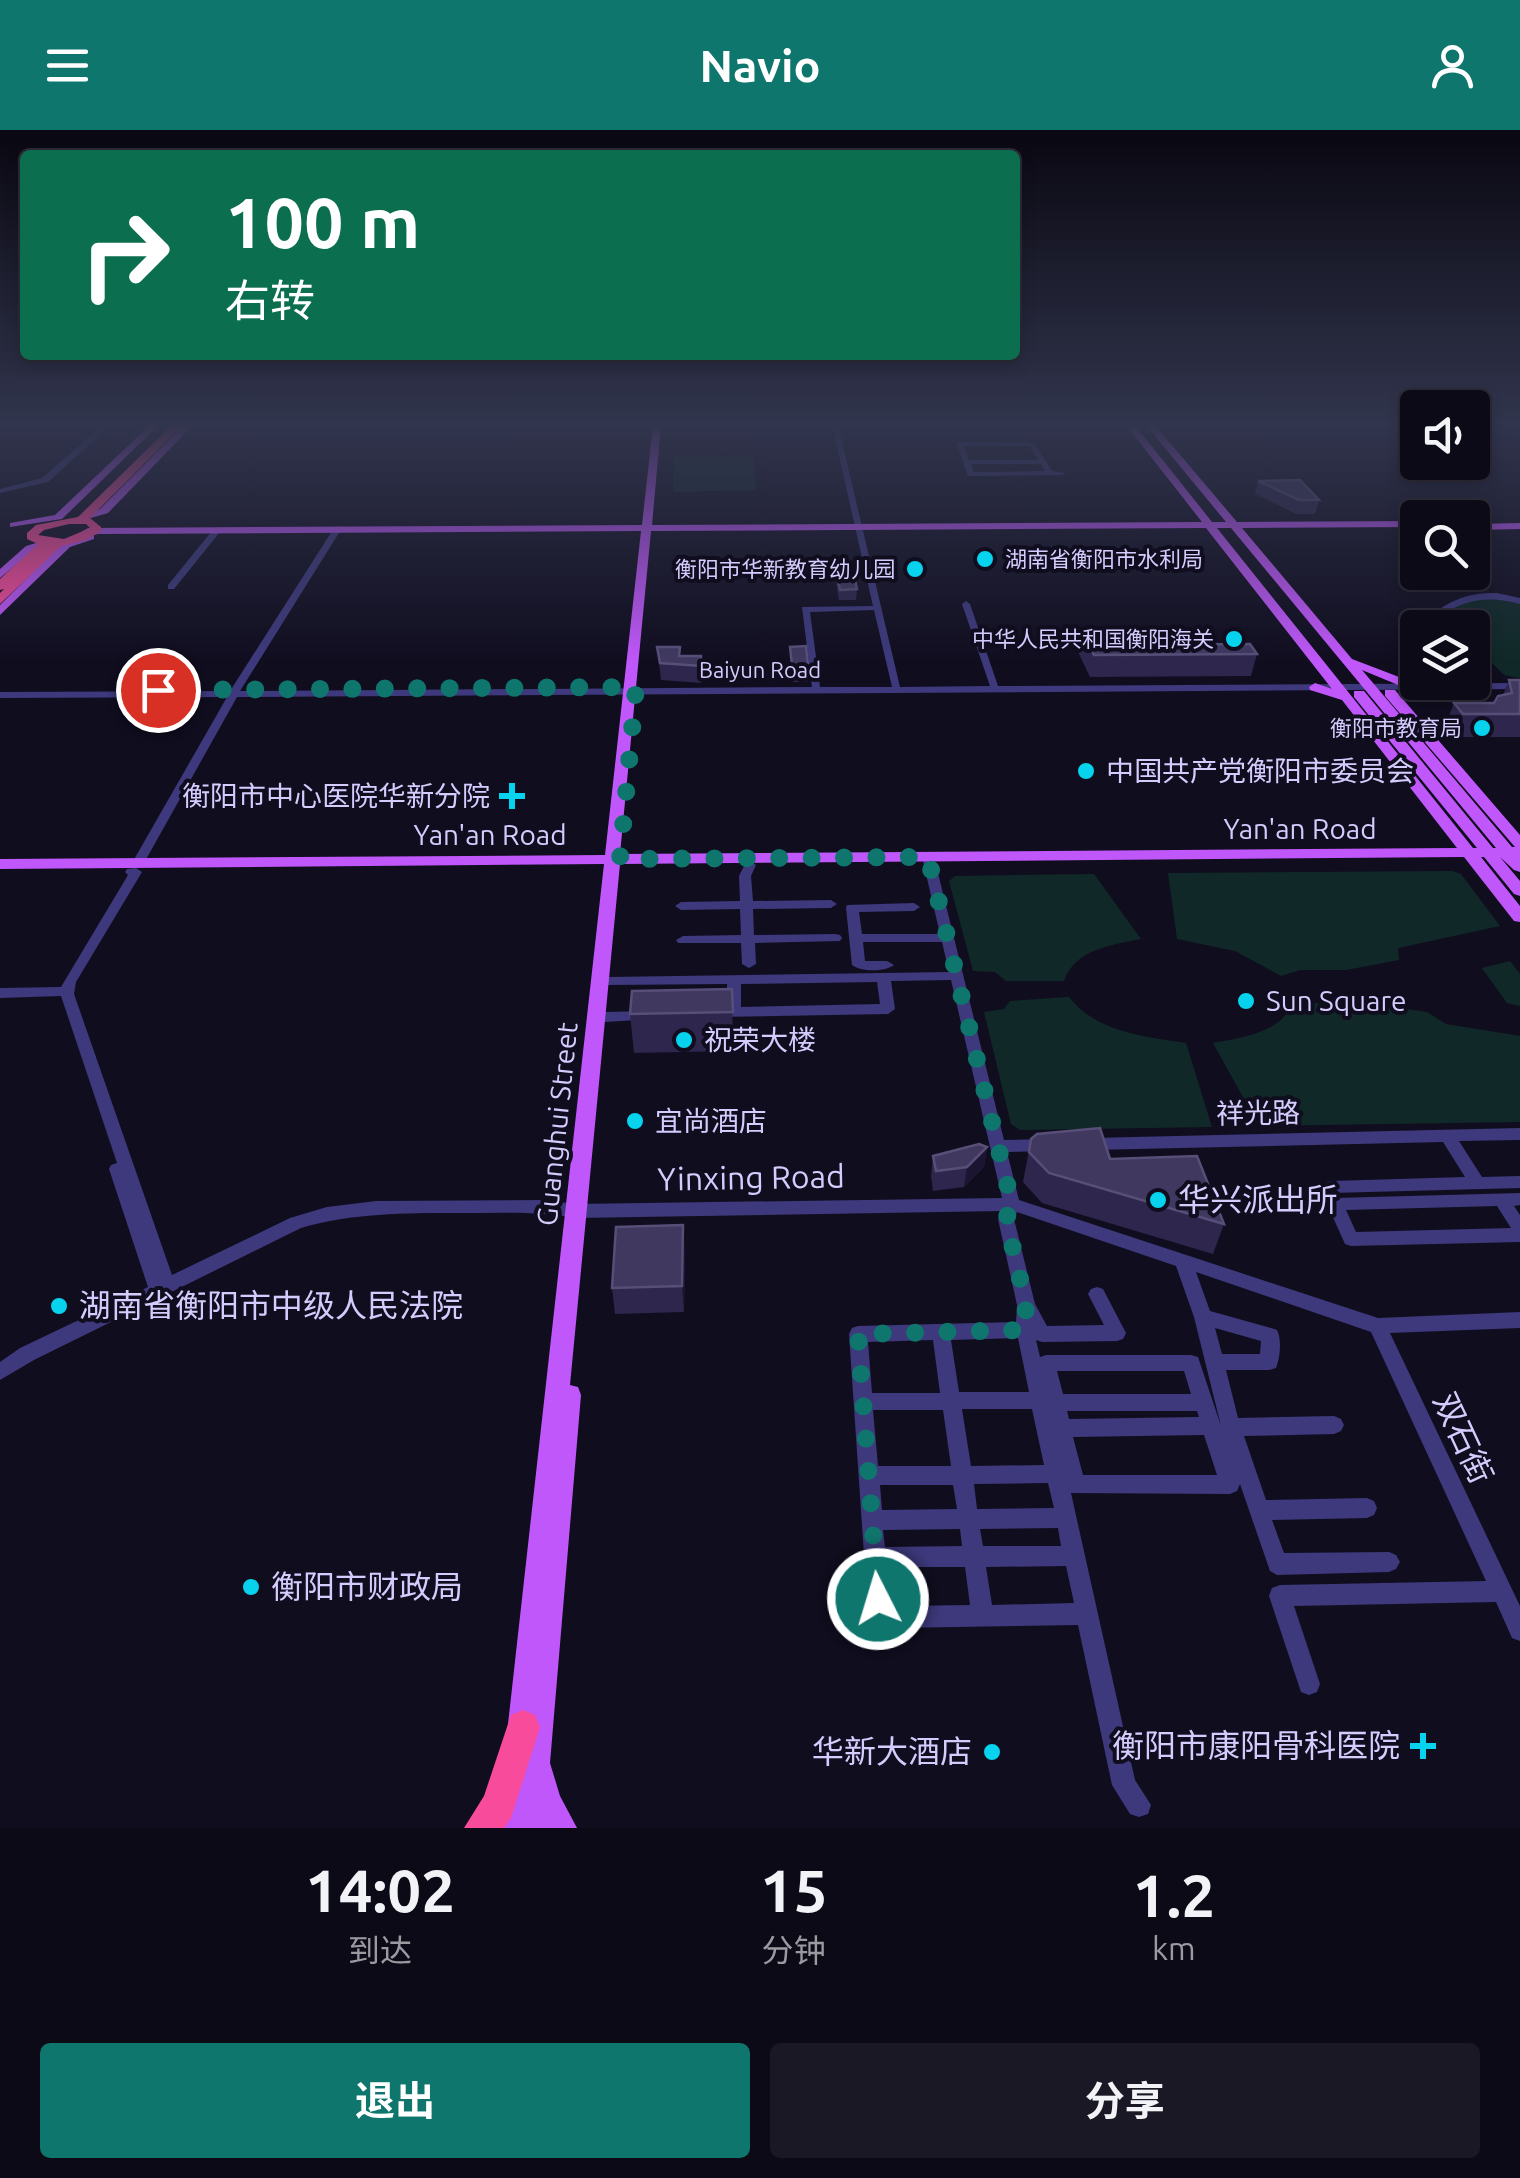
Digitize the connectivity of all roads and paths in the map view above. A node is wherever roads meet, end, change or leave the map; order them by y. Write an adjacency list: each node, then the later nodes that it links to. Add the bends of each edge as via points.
1 (71, 504): 9 (main road, via 58,516)
2 (102, 504): 13 (highway)
3 (105, 504): 13 (highway)
4 (651, 504): 19 (main road, Guanghui Street)
5 (851, 504): 18 (street)
6 (1209, 504): 15 (main road)
7 (1209, 504): 15 (main road)
8 (1213, 504): 15 (main road)
9 (14, 525): 17 (main road); 23 (main road)
10 (1400, 525): 16 (main road)
11 (1490, 525): 12 (main road)
12 (1520, 525)
13 (84, 526): 20 (main road); 21 (main road); 23 (highway); 23 (highway)
14 (1188, 526): 15 (main road); 15 (main road, via 1201,520); 18 (main road)
15 (1229, 526): 16 (main road); 16 (main road); 33 (main road); 33 (main road); 34 (main road); 40 (main road)
16 (1267, 526)
17 (0, 528): 23 (main road)
18 (856, 528): 19 (main road); 30 (street); 43 (street)
19 (649, 529): 20 (main road); 45 (main road, Guanghui Street)
20 (336, 531): 22 (main road); 46 (street)
21 (119, 532): 22 (main road); 32 (main road, via 66,545)
22 (215, 533): 26 (street)
23 (45, 536): 24 (main road); 25 (highway); 27 (highway)
24 (0, 576)
25 (0, 586)
26 (171, 587)
27 (0, 600)
28 (1520, 601): 31 (street, via 1474,596)
29 (966, 604): 38 (street)
30 (871, 608): 42 (street, via 805,609); 43 (street)
31 (1443, 610)
32 (0, 612)
33 (1335, 637): 40 (main road); 40 (main road)
34 (1324, 669): 39 (main road, via 1326,677); 40 (main road)
35 (1490, 683): 37 (street)
36 (1490, 684): 37 (street)
37 (1520, 684)
38 (994, 685): 39 (street, Baiyun Road); 43 (street, Baiyun Road)
39 (1315, 685): 40 (main road); 45 (street, Baiyun Road)
40 (1360, 685): 41 (main road); 48 (main road); 49 (main road); 50 (main road); 50 (main road, via 1373,711)
41 (1400, 685)
42 (816, 686): 43 (street, Baiyun Road); 45 (street, Baiyun Road)
43 (892, 686)
44 (1400, 688): 48 (main road)
45 (633, 689): 46 (street, Baiyun Road); 53 (main road, Guanghui Street)
46 (238, 691): 47 (street, Baiyun Road); 55 (street)
47 (0, 693)
48 (1398, 702): 50 (main road)
49 (1448, 826): 50 (main road); 51 (main road, via 1454,847)
50 (1503, 854): 51 (main road); 51 (main road, Yan'an Road); 57 (main road); 62 (main road)
51 (1440, 856): 52 (main road, Yan'an Road)
52 (929, 860): 53 (main road, Yan'an Road); 54 (main road, Yan'an Road); 65 (street)
53 (616, 863): 54 (main road, Yan'an Road); 55 (main road, Yan'an Road); 72 (main road, Guanghui Street); 87 (main road, Guanghui Street)
54 (750, 865): 59 (street)
55 (136, 866): 56 (main road, Yan'an Road); 73 (street)
56 (0, 868)
57 (1520, 893)
58 (831, 904): 59 (street)
59 (747, 905): 60 (street); 66 (street)
60 (681, 906)
61 (914, 907): 64 (street, via 852,908)
62 (1520, 916)
63 (835, 938): 66 (street)
64 (856, 938): 65 (street); 69 (street, via 859,965)
65 (948, 938): 70 (street)
66 (748, 939): 67 (street); 68 (street)
67 (683, 940)
68 (749, 964)
69 (885, 971): 70 (street); 71 (street); 75 (street, via 888,1009)
70 (957, 976): 81 (street)
71 (734, 979): 72 (street); 75 (street)
72 (608, 981): 78 (main road, Guanghui Street)
73 (63, 991): 74 (street); 90 (street, via 155,1284)
74 (0, 993)
75 (734, 1011): 76 (street)
76 (701, 1013)
77 (669, 1015): 78 (street)
78 (605, 1016): 87 (main road, Guanghui Street)
79 (1520, 1134): 80 (street, 祥光路)
80 (1447, 1136): 81 (street, 祥光路); 83 (street)
81 (998, 1146): 86 (street)
82 (1520, 1182): 83 (street)
83 (1477, 1184): 84 (street)
84 (1331, 1187)
85 (1511, 1200): 88 (street); 88 (street, via 1335,1204 1351,1238)
86 (1012, 1204): 87 (street, Yinxing Road); 89 (street, Yinxing Road); 92 (street, via 1006,1219)
87 (581, 1211): 90 (street, Yinxing Road, via 376,1207 328,1214); 126 (main road, Guanghui Street); 127 (main road, Guanghui Street)
88 (1520, 1232)
89 (1182, 1259): 93 (street); 95 (street, Yinxing Road)
90 (163, 1288): 99 (street, Yinxing Road)
91 (1097, 1294): 92 (street, via 1117,1333 1042,1334)
92 (1026, 1304): 96 (street)
93 (1203, 1316): 98 (street); 98 (street, via 1271,1336 1269,1362)
94 (1520, 1320): 95 (street, Yinxing Road)
95 (1378, 1326): 121 (street, 双石街)
96 (1025, 1330): 97 (street); 102 (street)
97 (941, 1332): 100 (street); 101 (street, via 858,1334)
98 (1214, 1362): 106 (street)
99 (0, 1372)
100 (952, 1401): 101 (street); 102 (street); 110 (street)
101 (864, 1402): 111 (street)
102 (1048, 1402): 103 (street); 104 (street, via 1046,1363 1191,1363); 108 (street); 109 (street)
103 (1151, 1402): 104 (street); 105 (street)
104 (1203, 1402): 106 (street)
105 (1158, 1426): 106 (street); 108 (street)
106 (1221, 1426): 107 (street); 108 (street, via 1230,1484 1075,1486); 113 (street)
107 (1334, 1426)
108 (1061, 1428)
109 (1056, 1474): 110 (street); 114 (street)
110 (962, 1475): 111 (street); 115 (street)
111 (869, 1476): 116 (street)
112 (1367, 1508): 113 (street)
113 (1258, 1510): 120 (street, via 1277,1564)
114 (1066, 1518): 115 (street); 119 (street)
115 (969, 1519): 116 (street); 118 (street)
116 (872, 1520): 117 (street)
117 (875, 1556): 118 (street); 123 (street, via 878,1599 894,1618)
118 (974, 1556): 119 (street); 123 (street)
119 (1074, 1556): 122 (street)
120 (1388, 1562)
121 (1502, 1591): 124 (street, 双石街); 125 (street, via 1280,1596)
122 (1086, 1614): 123 (street); 128 (street, via 1124,1785)
123 (983, 1616)
124 (1520, 1630)
125 (1309, 1684)
126 (523, 1727): 129 (highway, via 499,1806); 130 (main road, Guanghui Street)
127 (535, 1760): 131 (main road, Guanghui Street); 132 (main road)
128 (1138, 1804)
129 (482, 1828)
130 (512, 1828)
131 (528, 1828)
132 (561, 1828)

